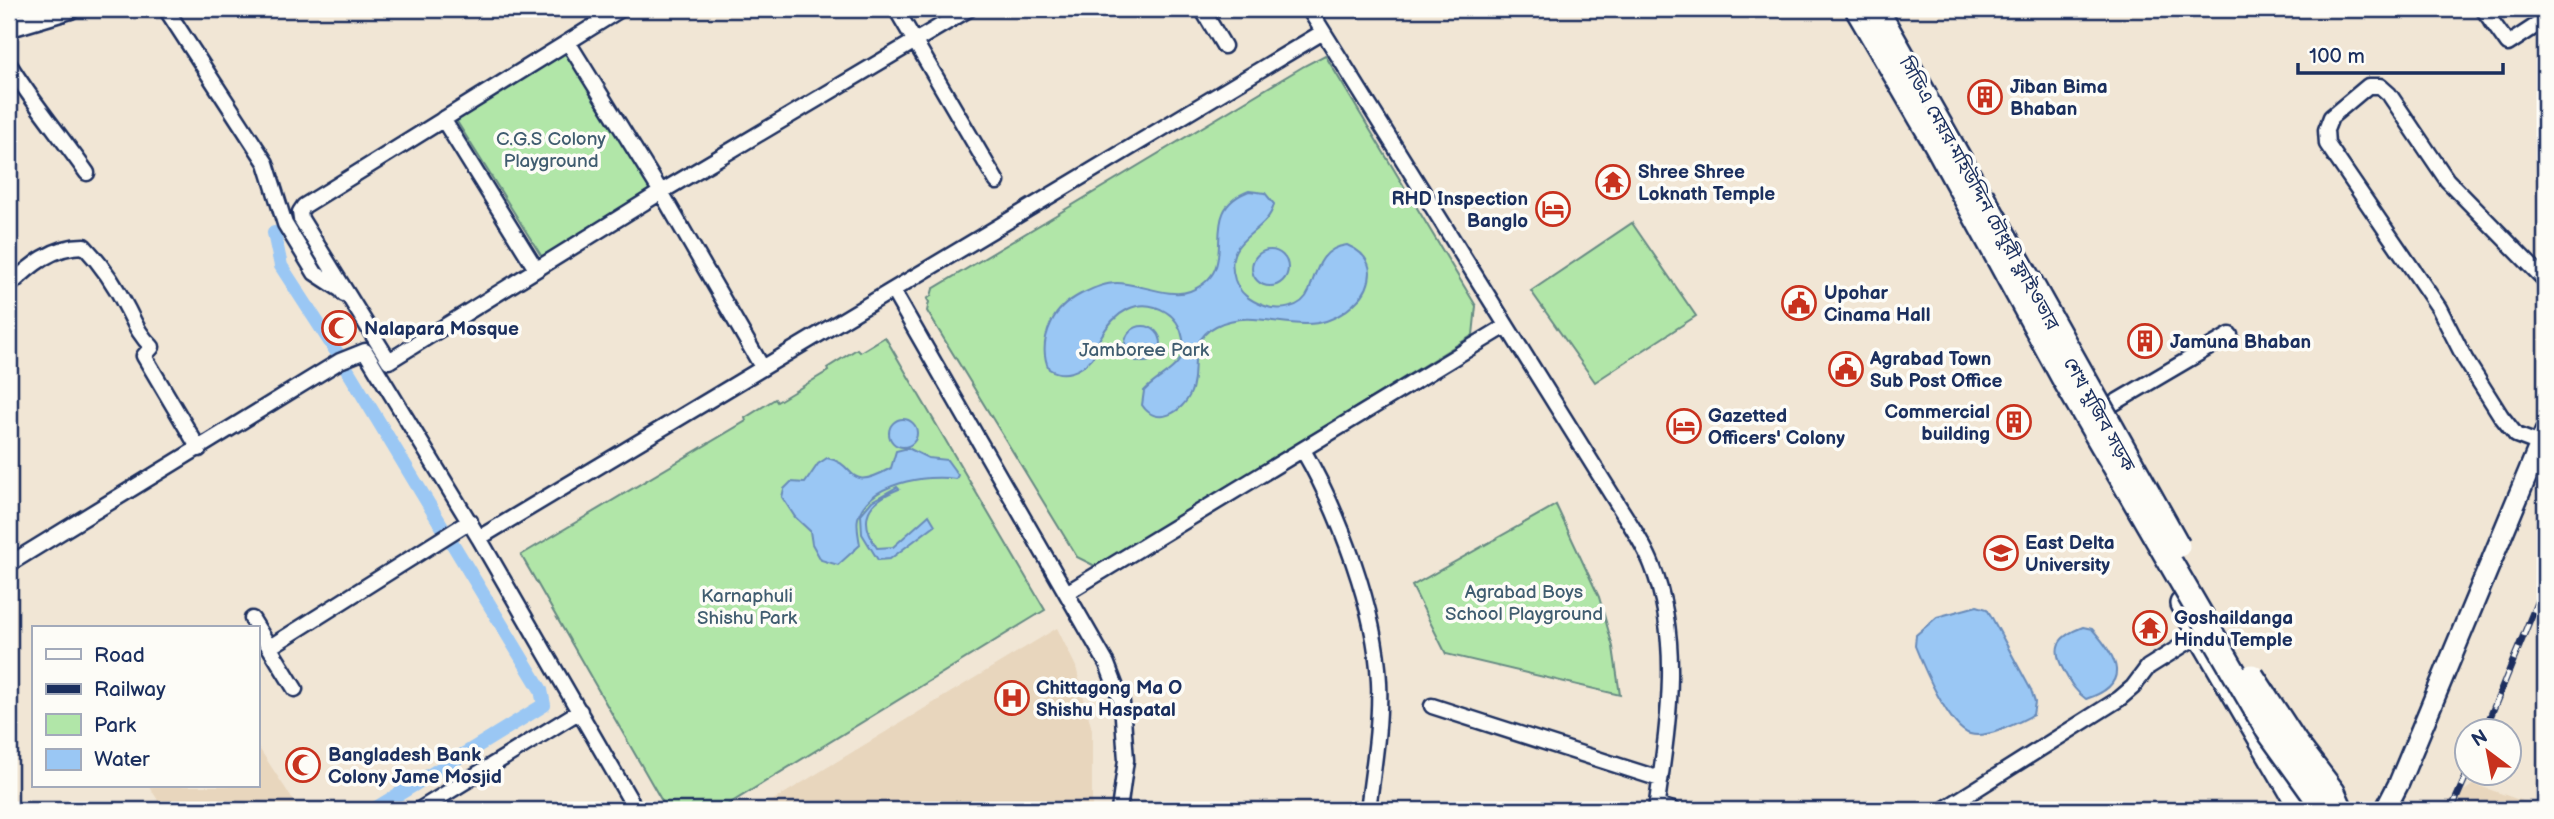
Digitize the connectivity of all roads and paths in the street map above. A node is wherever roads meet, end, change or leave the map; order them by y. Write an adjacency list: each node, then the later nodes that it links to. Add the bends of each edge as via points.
1 (69, 9): 10 (main road)
2 (166, 9): 27 (street, via 266,163 285,224 314,273 341,290 370,339)
3 (621, 9): 14 (street)
4 (896, 9): 13 (street)
5 (969, 9): 13 (street)
6 (1202, 9): 15 (street)
7 (1309, 9): 12 (street)
8 (2483, 9): 11 (street, via 2508,44 2540,23)
9 (1866, 11): 29 (highway, শেখ মুজিব সড়ক); 40 (highway, শেখ মুজিব সড়ক); 54 (highway, bridge, via 2064,379 2260,718); 55 (highway, সিডিএ মেয়র মহিউদ্দিন চৌধুরী ফ্লাইওভার, bridge, via 2241,659)
10 (9, 27)
11 (2545, 31)
12 (1323, 32): 24 (street); 25 (street)
13 (916, 40): 19 (street); 20 (street)
14 (566, 44): 17 (street); 20 (street)
15 (1224, 46)
16 (9, 64): 18 (street)
17 (443, 118): 21 (street); 21 (street, via 304,206 301,219 389,361)
18 (87, 173)
19 (997, 182)
20 (661, 192): 21 (street); 28 (street)
21 (536, 269)
22 (2545, 280): 30 (street, via 2447,180 2381,86 2368,86 2328,121 2327,144 2439,308 2501,416 2516,435)
23 (9, 286): 31 (street, via 42,258 71,246 85,246 152,347 144,356)
24 (893, 291): 28 (street); 36 (street)
25 (1506, 326): 32 (street); 45 (street, via 1652,563 1662,596 1671,671)
26 (2230, 335): 29 (street)
27 (362, 351): 31 (street); 33 (street)
28 (762, 367): 34 (street)
29 (2099, 412): 55 (highway, শেখ মুজিব সড়ক, via 2241,667 2290,747)
30 (2542, 438): 56 (main road)
31 (199, 449): 35 (street)
32 (1303, 450): 36 (street); 50 (street, via 1332,511 1372,626 1379,684)
33 (469, 522): 34 (street); 41 (street)
34 (480, 538): 44 (street)
35 (9, 563)
36 (1068, 592): 49 (street, via 1107,664 1122,703 1126,760)
37 (252, 619): 38 (street)
38 (256, 626)
39 (259, 630): 41 (street)
40 (2199, 635): 52 (street, via 2148,667 2119,699); 53 (highway, শেখ মুজিব সড়ক)
41 (270, 647): 42 (street)
42 (295, 689)
43 (1432, 706): 45 (street)
44 (580, 711): 47 (street); 48 (street)
45 (1660, 779): 46 (street)
46 (1656, 807): 51 (street)
47 (419, 810)
48 (636, 810)
49 (1119, 810)
50 (1368, 810)
51 (1673, 810)
52 (1943, 810)
53 (2302, 810)
54 (2325, 810)
55 (2341, 810)
56 (2385, 810)

